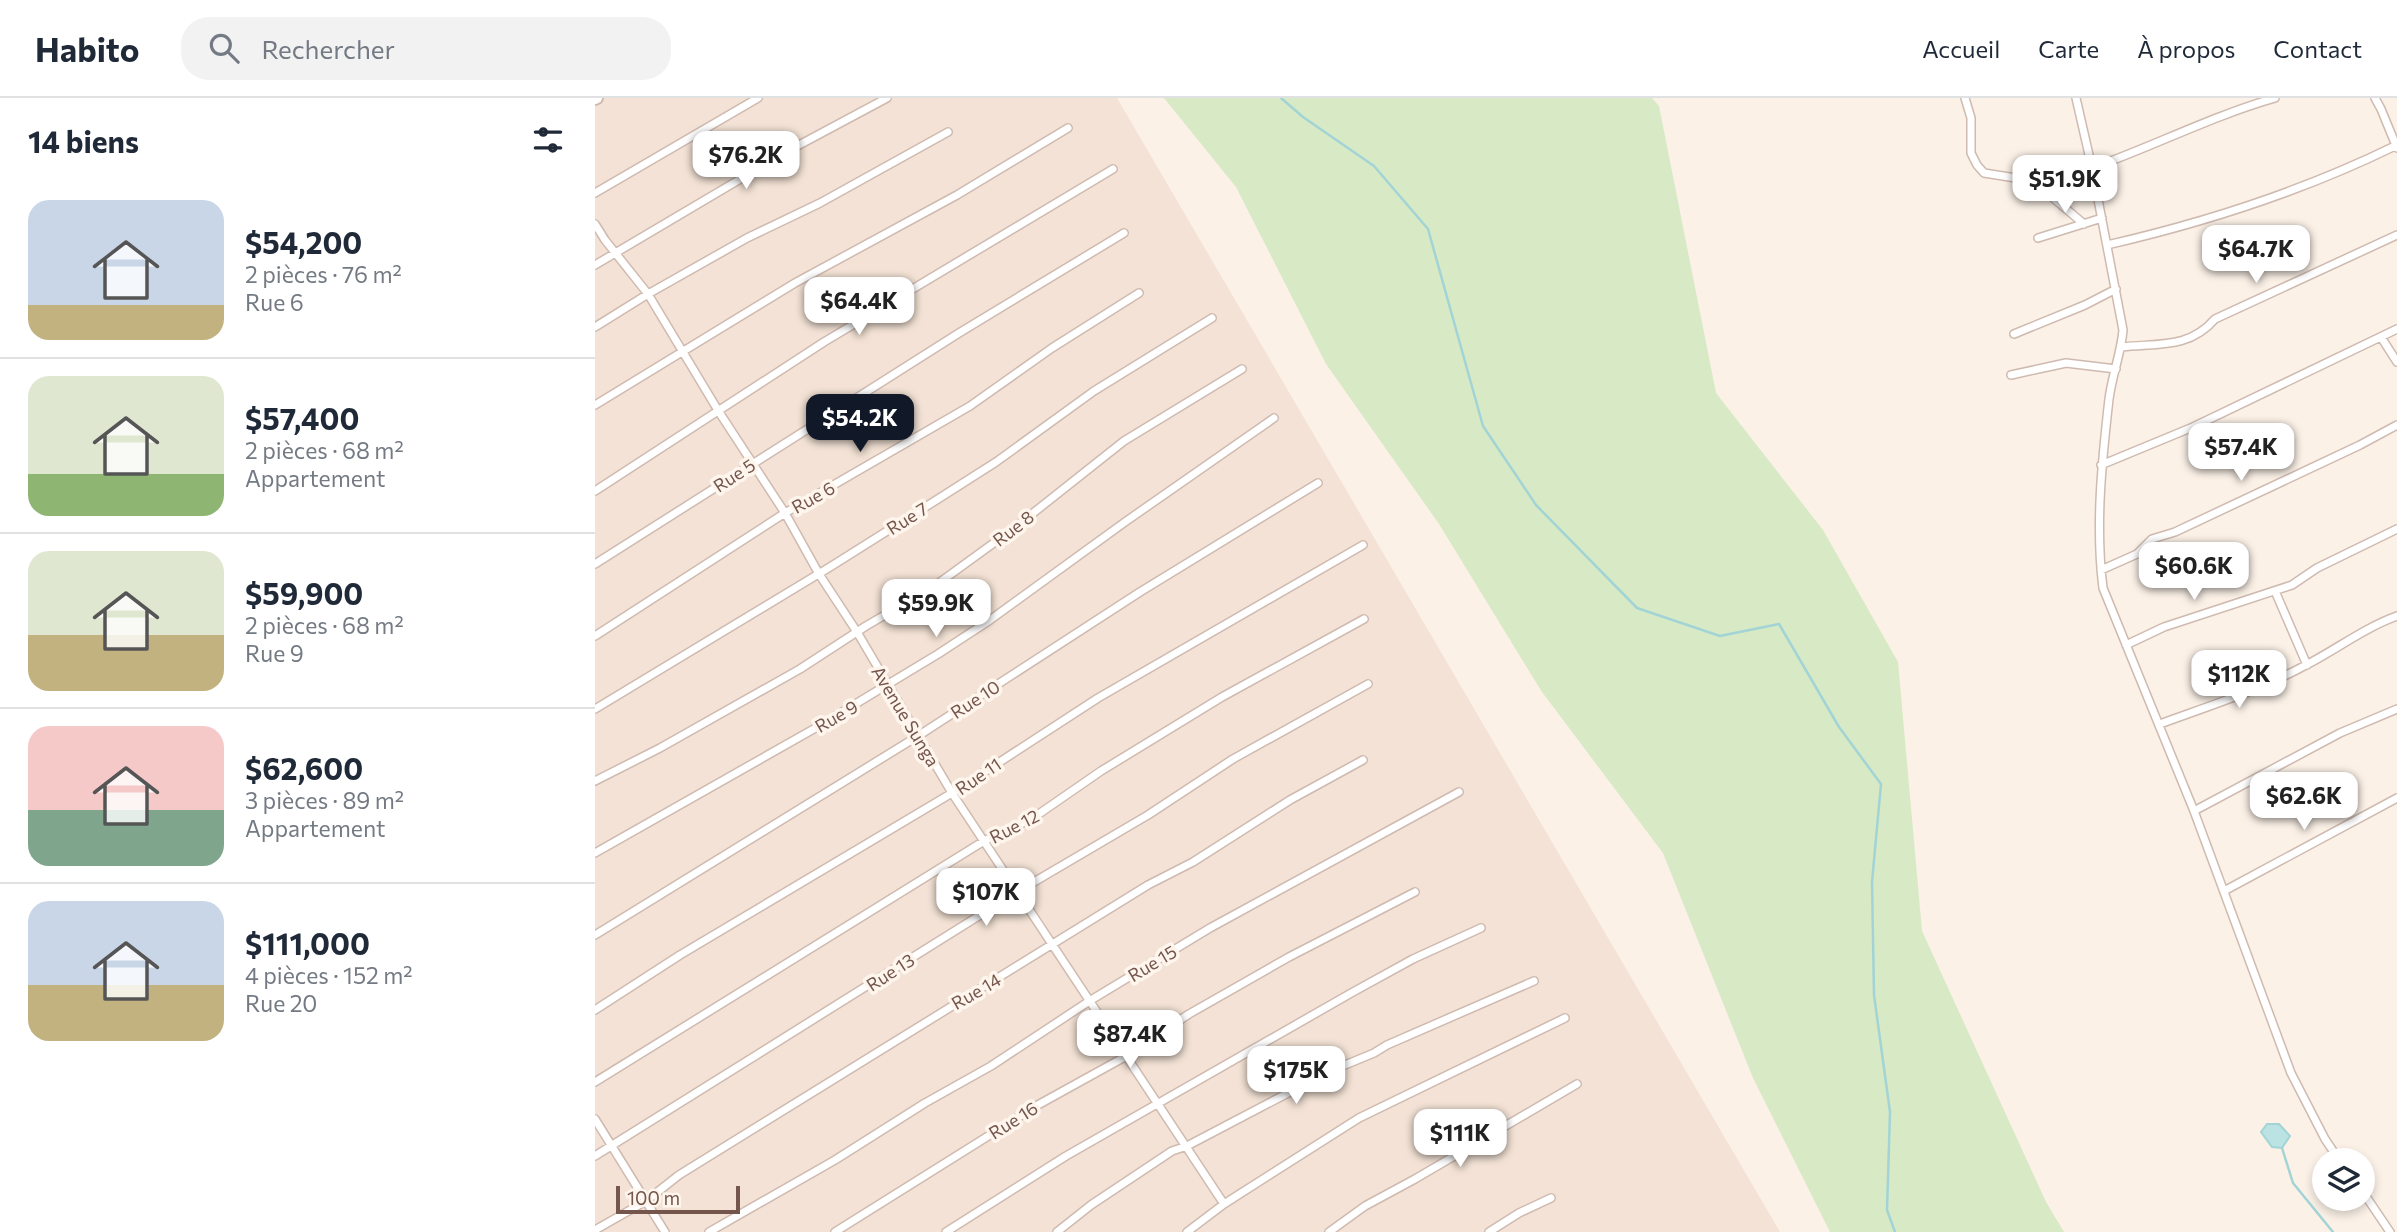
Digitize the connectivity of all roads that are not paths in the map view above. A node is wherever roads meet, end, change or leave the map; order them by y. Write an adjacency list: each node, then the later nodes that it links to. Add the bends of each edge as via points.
1 (758, 98): 13 (street)
2 (887, 98): 21 (street)
3 (1965, 98): 16 (street, via 1972,153 1984,173 2039,186)
4 (2076, 98): 11 (street)
5 (2275, 98): 11 (street)
6 (2375, 98): 9 (street)
7 (1068, 128): 32 (street)
8 (948, 132): 25 (street)
9 (2395, 136): 10 (street)
10 (2396, 147): 20 (street, via 2343,172 2236,211)
11 (2092, 168): 14 (street)
12 (1113, 169): 38 (street, via 866,316)
13 (595, 193)
14 (2102, 218): 16 (street); 20 (street)
15 (595, 224): 21 (street, Avenue Sunga)
16 (2084, 224): 19 (street)
17 (1123, 233): 41 (street, Rue 5)
18 (2397, 236): 31 (street, via 2215,319 2192,339)
19 (2038, 238)
20 (2107, 245): 23 (street)
21 (615, 253): 22 (street); 25 (street, Avenue Sunga)
22 (595, 265)
23 (2116, 289): 29 (street); 31 (street)
24 (1139, 293): 45 (street, Rue 6, via 970,406)
25 (648, 294): 27 (street); 32 (street, Avenue Sunga)
26 (1212, 318): 50 (street, Rue 7, via 1124,371 996,462)
27 (595, 327)
28 (2397, 329): 30 (street)
29 (2014, 334)
30 (2381, 337): 33 (street); 42 (street)
31 (2122, 347): 35 (street)
32 (681, 350): 37 (street); 38 (street, Avenue Sunga)
33 (2397, 362)
34 (1242, 369): 54 (street, Rue 8, via 1124,441 974,558)
35 (2116, 369): 36 (street, via 2066,363); 42 (street)
36 (2011, 375)
37 (595, 405)
38 (719, 412): 41 (street, Avenue Sunga); 44 (street)
39 (1274, 418): 59 (street, Rue 9, via 990,620)
40 (2397, 425): 49 (street, via 2152,539 2137,554)
41 (754, 463): 45 (street, Avenue Sunga); 48 (street, Rue 5)
42 (2101, 465): 49 (street)
43 (1318, 483): 63 (street, Rue 10)
44 (595, 491)
45 (785, 513): 50 (street, Avenue Sunga); 55 (street, Rue 6)
46 (2397, 529): 51 (street)
47 (1363, 545): 67 (street, Rue 11, via 1098,698)
48 (595, 564)
49 (2101, 570): 56 (street)
50 (818, 574): 54 (street, Avenue Sunga); 60 (street, Rue 7)
51 (2275, 591): 56 (street, via 2164,627); 57 (street)
52 (2397, 616): 57 (street)
53 (1364, 619): 70 (street, Rue 12, via 1222,697 1033,818)
54 (857, 632): 59 (street, Avenue Sunga); 65 (street, Rue 8, via 800,670)
55 (595, 636)
56 (2126, 645): 62 (street)
57 (2307, 665): 62 (street)
58 (1368, 684): 73 (street, Rue 13, via 1233,759)
59 (887, 686): 63 (street, Avenue Sunga); 71 (street, Rue 9)
60 (595, 709)
61 (2397, 709): 69 (street, via 2340,733)
62 (2159, 724): 69 (street)
63 (918, 736): 67 (street, Avenue Sunga); 76 (street, Rue 10)
64 (1363, 760): 77 (street, Rue 14)
65 (595, 781)
66 (1459, 792): 79 (street, Rue 15, via 1210,928)
67 (952, 793): 70 (street, Avenue Sunga); 80 (street, Rue 11)
68 (2397, 798): 72 (street)
69 (2194, 811): 72 (street)
70 (985, 841): 73 (street, Avenue Sunga); 83 (street, Rue 12)
71 (595, 853)
72 (2224, 891): 89 (street, via 2291,1073)
73 (1017, 892): 77 (street, Avenue Sunga); 87 (street, Rue 13)
74 (1415, 892): 82 (street, Rue 16, via 1289,957)
75 (1481, 928): 85 (street, via 1389,972)
76 (595, 935)
77 (1051, 945): 79 (street, Avenue Sunga); 92 (street, Rue 14, via 788,1106)
78 (1534, 981): 88 (street, via 1328,1072)
79 (1091, 1000): 82 (street, Avenue Sunga); 97 (street, Rue 15, via 991,1066)
80 (595, 1010)
81 (1565, 1018): 93 (street, via 1359,1118)
82 (1127, 1054): 85 (street, Avenue Sunga); 98 (street, Rue 16)
83 (595, 1082)
84 (1577, 1084): 102 (street, via 1365,1206)
85 (1158, 1104): 88 (street, Avenue Sunga); 99 (street)
86 (595, 1119): 87 (street)
87 (611, 1146): 90 (street, Rue 13); 92 (street)
88 (1187, 1146): 93 (street, Avenue Sunga); 100 (street, via 1128,1180)
89 (2331, 1148)
90 (595, 1156)
91 (1552, 1198): 103 (street)
92 (646, 1201): 95 (street, Rue 14); 96 (street)
93 (1224, 1204): 101 (street)
94 (2375, 1210): 104 (street)
95 (595, 1230)
96 (665, 1232)
97 (709, 1232)
98 (835, 1232)
99 (946, 1232)
100 (1057, 1232)
101 (1187, 1232)
102 (1329, 1232)
103 (1489, 1232)
104 (2390, 1232)

